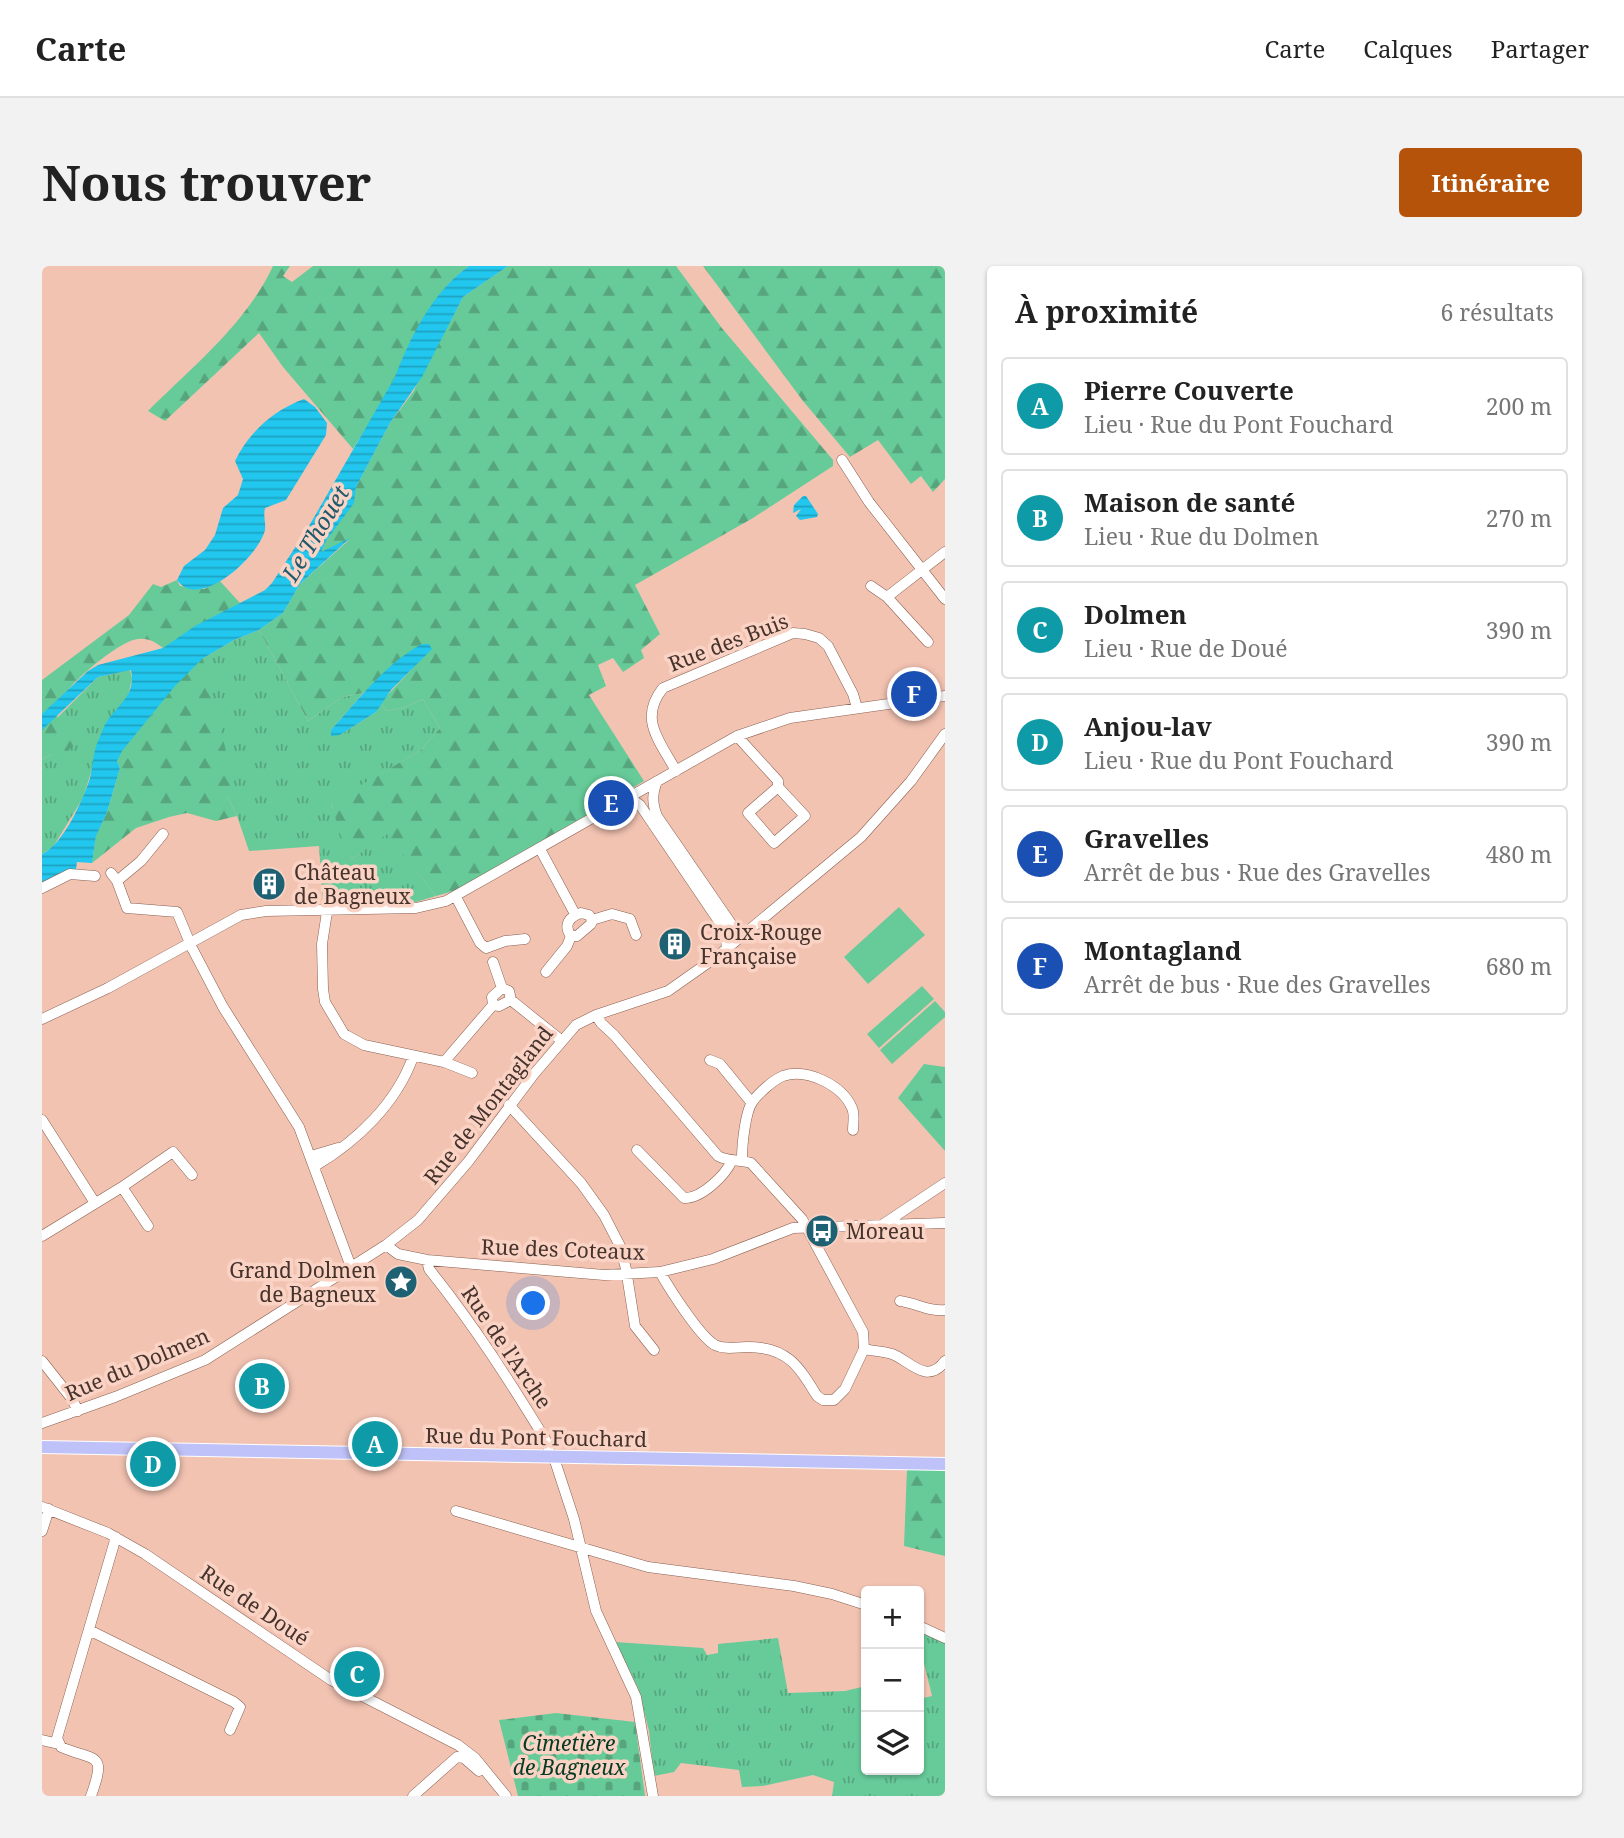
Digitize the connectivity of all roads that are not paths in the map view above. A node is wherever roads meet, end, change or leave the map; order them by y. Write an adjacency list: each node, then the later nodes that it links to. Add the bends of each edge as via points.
1 (842, 460): 3 (street)
2 (943, 548): 3 (street)
3 (923, 570): 5 (street); 6 (street)
4 (871, 586): 5 (street)
5 (887, 597): 7 (street)
6 (945, 599)
7 (928, 642)
8 (945, 689): 10 (street)
9 (945, 696): 10 (street)
10 (916, 699): 11 (street)
11 (857, 708): 12 (street, via 790,719); 14 (street, Rue des Buis, via 828,646 819,638 793,633 663,688 651,707 652,724)
12 (737, 736): 14 (street); 16 (street, via 778,781)
13 (944, 740): 30 (street, Rue de Montagland, via 862,837)
14 (676, 771): 15 (street)
15 (657, 781): 17 (street); 18 (street, via 653,807)
16 (778, 787): 16 (street, via 805,817 774,843 748,813)
17 (633, 794): 18 (street); 20 (street); 30 (street)
18 (657, 816): 30 (street)
19 (163, 834): 31 (street, via 141,861 114,877 127,908 177,912)
20 (540, 849): 23 (street); 25 (street)
21 (95, 876): 22 (street, via 70,874)
22 (42, 888)
23 (456, 897): 24 (street, via 416,908); 29 (street, via 486,948)
24 (327, 912): 31 (street, via 250,913); 42 (street, via 321,963 325,1002 332,1015 353,1040)
25 (575, 914): 26 (street); 28 (street, via 567,924)
26 (593, 920): 27 (street, via 612,914 630,919); 28 (street, via 577,936)
27 (636, 935)
28 (571, 936): 33 (street)
29 (525, 939)
30 (734, 943): 37 (street, Rue de Montagland, via 681,984)
31 (191, 944): 39 (street); 52 (street, via 223,1007 299,1127)
32 (493, 962): 34 (street)
33 (546, 972)
34 (502, 988): 35 (street, via 509,991); 36 (street, via 492,997)
35 (511, 1000): 36 (street); 41 (street)
36 (493, 1004): 44 (street)
37 (610, 1011): 38 (street, Rue de Montagland); 40 (street)
38 (596, 1015): 40 (street); 41 (street, Rue de Montagland)
39 (42, 1020)
40 (614, 1035): 51 (street, via 718,1156)
41 (562, 1041): 47 (street, Rue de Montagland)
42 (413, 1057): 44 (street); 52 (street, via 389,1103 356,1137)
43 (710, 1060): 46 (street, via 720,1064)
44 (444, 1062): 45 (street)
45 (472, 1073)
46 (751, 1102): 49 (street, via 783,1076 823,1080 853,1109); 51 (street)
47 (509, 1105): 67 (street, Rue de Montagland, via 434,1205); 73 (street, via 596,1204 620,1246)
48 (42, 1120): 56 (street)
49 (853, 1130)
50 (637, 1150): 51 (street, via 684,1198 692,1198 726,1174)
51 (737, 1160): 57 (street, via 751,1163)
52 (313, 1161): 68 (street)
53 (192, 1175): 55 (street, via 173,1152)
54 (945, 1183): 58 (street)
55 (122, 1187): 56 (street); 62 (street)
56 (95, 1203): 66 (street)
57 (788, 1205): 64 (street); 65 (street)
58 (908, 1208): 60 (street, via 910,1221); 61 (street); 63 (street)
59 (945, 1223): 60 (street, Rue des Coteaux)
60 (917, 1224): 61 (street, Rue des Coteaux)
61 (901, 1225): 63 (street, Rue des Coteaux)
62 (148, 1226)
63 (881, 1226): 64 (street, Rue des Coteaux)
64 (805, 1227): 65 (street, Rue des Coteaux); 76 (street, via 860,1325)
65 (793, 1228): 72 (street, Rue des Coteaux, via 713,1259)
66 (42, 1236)
67 (386, 1245): 69 (street, Rue du Dolmen); 70 (street, Rue des Coteaux, via 398,1254)
68 (346, 1250): 69 (street); 71 (street)
69 (365, 1258): 71 (street, Rue du Dolmen)
70 (427, 1260): 73 (street, Rue des Coteaux); 83 (street, Rue de l'Arche, via 493,1355)
71 (351, 1267): 80 (street, Rue du Dolmen, via 205,1360)
72 (660, 1272): 73 (street, Rue des Coteaux); 76 (street, via 709,1340 723,1348 757,1347 781,1353 792,1360 822,1400 839,1398)
73 (627, 1273): 77 (street, via 635,1326)
74 (900, 1301): 75 (street)
75 (945, 1310)
76 (864, 1349): 79 (street, via 892,1354 920,1371 934,1370)
77 (654, 1350)
78 (42, 1361): 80 (street)
79 (945, 1361)
80 (78, 1411): 81 (street, Rue du Dolmen)
81 (42, 1423)
82 (42, 1447): 83 (main road, Rue du Pont Fouchard)
83 (552, 1457): 84 (main road, Rue du Pont Fouchard); 89 (street, Rue de l'Arche)
84 (945, 1464)
85 (46, 1508): 87 (street); 88 (street, Rue de Doué)
86 (456, 1511): 89 (street)
87 (42, 1531)
88 (116, 1537): 92 (street); 97 (street, Rue de Doué, via 331,1680 458,1745)
89 (582, 1548): 90 (street, via 648,1567 794,1586); 101 (street, Rue de l'Arche, via 596,1611 636,1697)
90 (861, 1603)
91 (924, 1628): 93 (street)
92 (89, 1630): 94 (street, via 234,1702 240,1707); 96 (street)
93 (945, 1638)
94 (230, 1730)
95 (42, 1740): 96 (street)
96 (59, 1744): 98 (street, via 97,1762 99,1774)
97 (486, 1772): 99 (street, via 457,1757); 100 (street, Rue de Doué)
98 (92, 1796)
99 (413, 1796)
100 (506, 1796)
101 (653, 1796)

